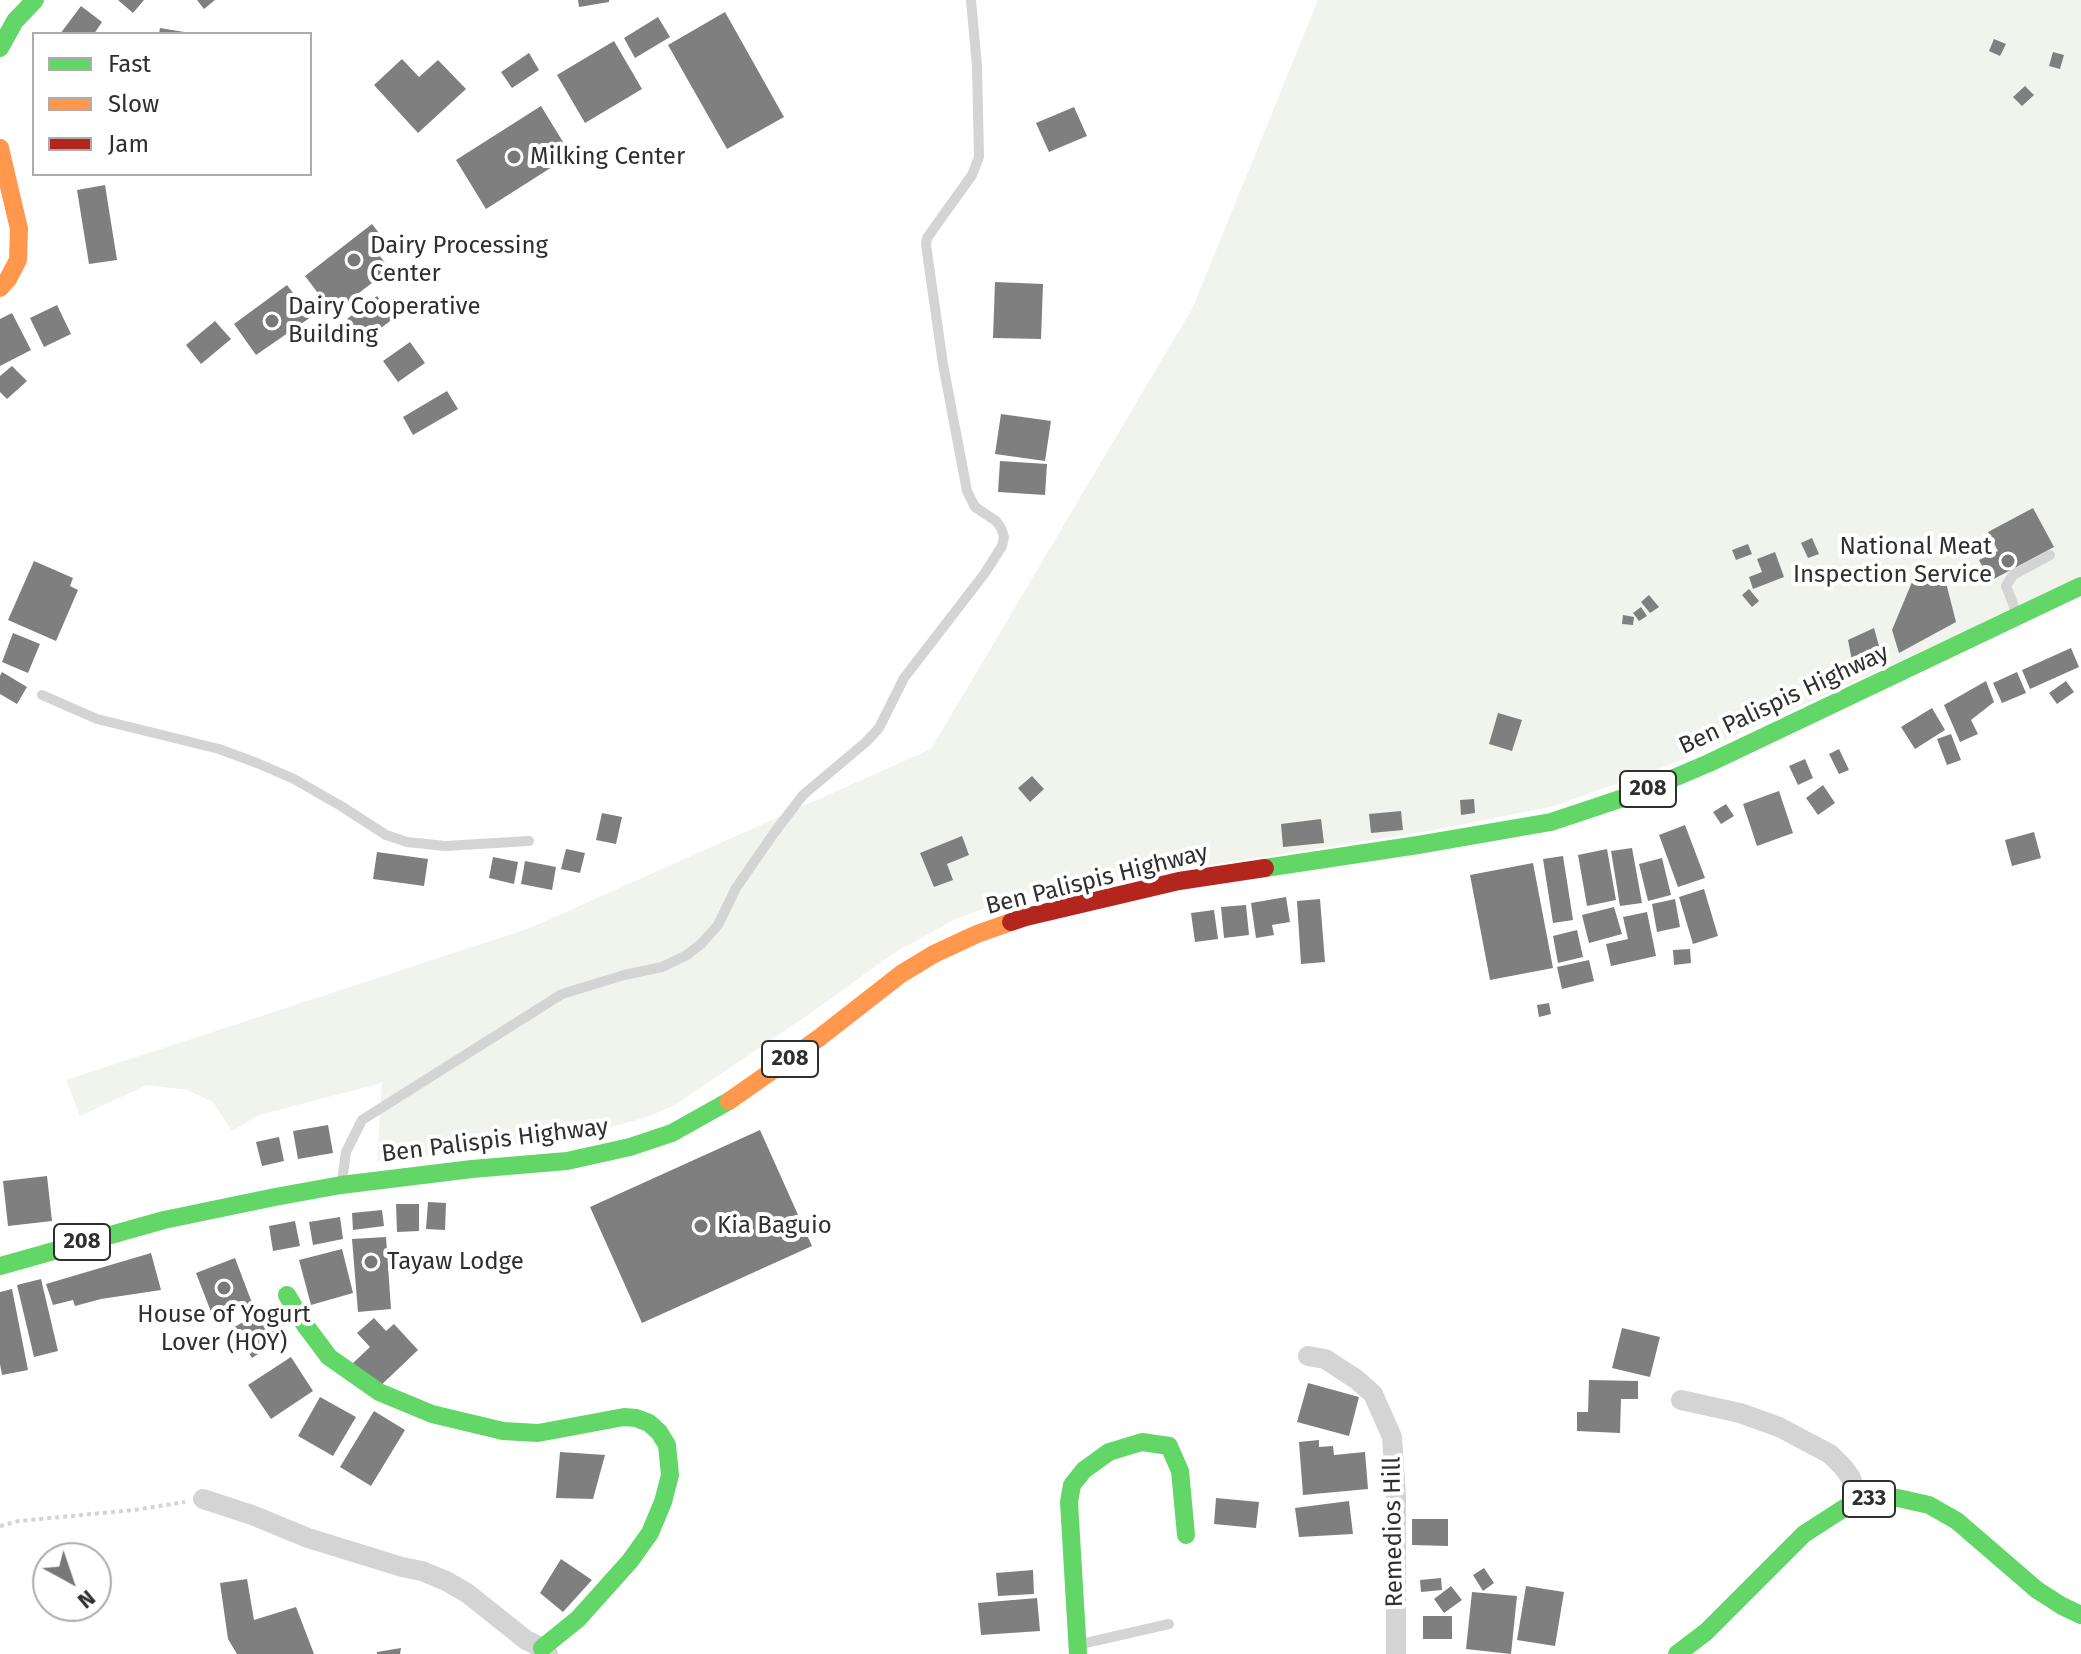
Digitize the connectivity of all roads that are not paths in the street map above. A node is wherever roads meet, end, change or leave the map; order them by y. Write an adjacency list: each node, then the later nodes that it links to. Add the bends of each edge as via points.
1 (35, 0): 3 (main road)
2 (971, 0): 12 (lane, via 979,157 926,245 967,491 975,507 1001,528 1002,546 904,678 879,728 803,795 702,943 662,967 562,994 362,1120 346,1152)
3 (0, 48)
4 (0, 148): 5 (main road, via 19,229)
5 (9, 255): 6 (main road, via 8,279)
6 (0, 288)
7 (2050, 555): 9 (lane, via 2013,575 2006,586)
8 (2081, 586): 9 (main road, Ben Palispis Highway / 208)
9 (2017, 616): 12 (main road, Ben Palispis Highway / 208, via 1709,763 1551,822 1179,881 1026,917 977,934 901,974 739,1096 672,1133 567,1161)
10 (42, 695): 11 (lane, via 97,719 257,763 407,842 445,846)
11 (529, 841)
12 (341, 1185): 13 (main road, Ben Palispis Highway / 208, via 164,1220)
13 (0, 1266)
14 (287, 1295): 23 (main road, via 329,1357 379,1392 432,1414 503,1431 538,1433 624,1417 649,1423 659,1432 667,1445 670,1475 650,1533)
15 (1308, 1356): 24 (street, Remedios Hill, via 1325,1359 1373,1394 1392,1437)
16 (1681, 1400): 18 (street, via 1779,1427 1830,1454 1851,1478)
17 (203, 1499): 23 (street, via 446,1581)
18 (1858, 1501): 20 (main road, 233, via 1898,1498 1929,1505 1957,1521 2037,1590); 25 (main road, 233, via 1804,1534)
19 (1186, 1535): 22 (main road, via 1180,1471 1169,1446 1142,1442 1109,1452 1084,1470 1072,1485 1069,1502)
20 (2081, 1615)
21 (1169, 1624): 22 (lane)
22 (1078, 1649)
23 (545, 1651)
24 (1396, 1654)
25 (1677, 1654)

